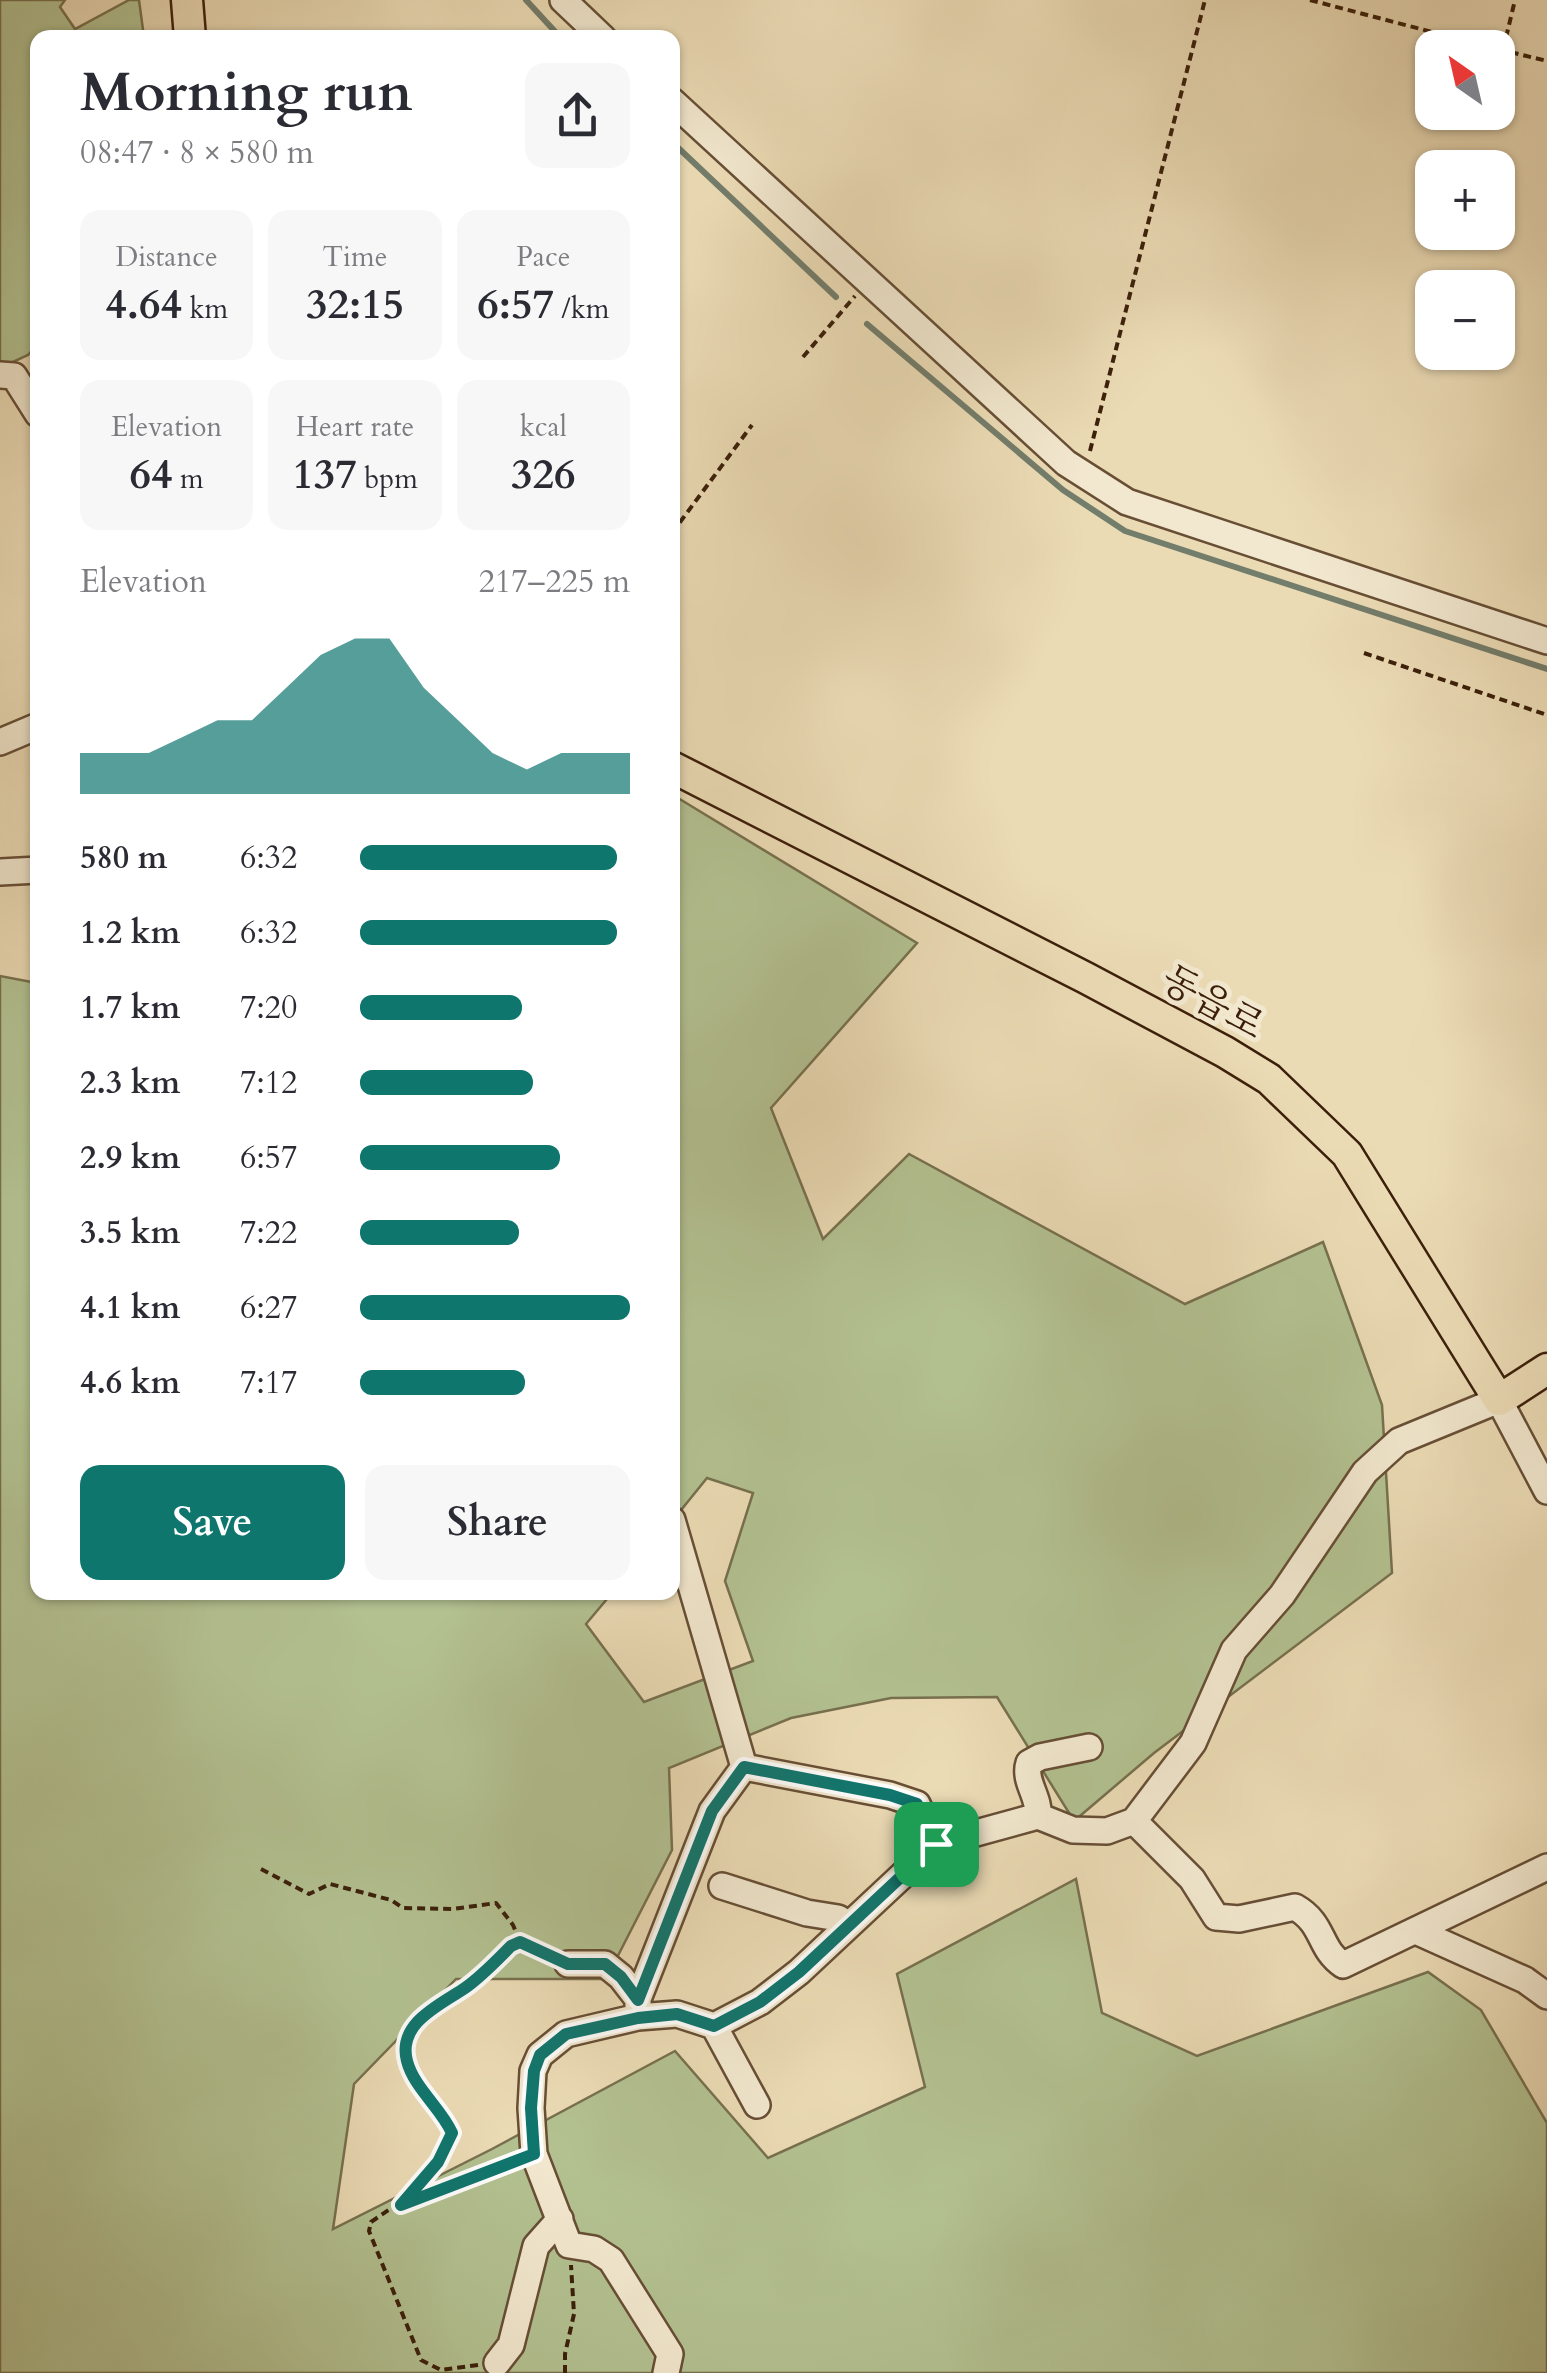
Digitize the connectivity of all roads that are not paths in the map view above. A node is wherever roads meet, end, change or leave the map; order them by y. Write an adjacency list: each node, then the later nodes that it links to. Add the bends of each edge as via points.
1 (188, 0): 3 (main road)
2 (562, 0): 4 (street)
3 (190, 30)
4 (594, 30)
5 (680, 108): 8 (street, via 1079,472 1126,502)
6 (0, 375): 7 (street)
7 (30, 380)
8 (1547, 641)
9 (30, 729): 10 (street)
10 (0, 742)
11 (680, 771): 15 (main road, 동읍로, via 1269,1079 1347,1154)
12 (30, 870): 13 (street)
13 (0, 872)
14 (1547, 1369): 15 (main road)
15 (1499, 1400): 16 (street, 동읍로); 21 (street, via 1400,1441 1364,1472 1282,1595 1234,1650 1193,1744)
16 (1547, 1491)
17 (680, 1547): 19 (street)
18 (1089, 1747): 20 (street, via 1029,1763)
19 (744, 1767): 22 (street, via 917,1804); 29 (street, via 712,1811)
20 (1038, 1816): 21 (street, via 1072,1830 1107,1832); 22 (street)
21 (1134, 1822): 26 (street, via 1192,1879 1216,1917 1295,1907 1311,1916 1343,1965)
22 (936, 1844): 25 (street)
23 (1547, 1867): 26 (street)
24 (722, 1886): 25 (street)
25 (848, 1925): 30 (street, via 760,2002)
26 (1416, 1931): 28 (street)
27 (568, 1964): 29 (street, via 605,1964)
28 (1547, 1996)
29 (638, 2008): 30 (street); 32 (street, via 566,2034 540,2055 534,2071 534,2154)
30 (714, 2026): 31 (street)
31 (757, 2105)
32 (560, 2219): 33 (street, via 536,2246 510,2345); 34 (street, via 570,2245 611,2260 670,2354)
33 (497, 2363)
34 (666, 2373)

